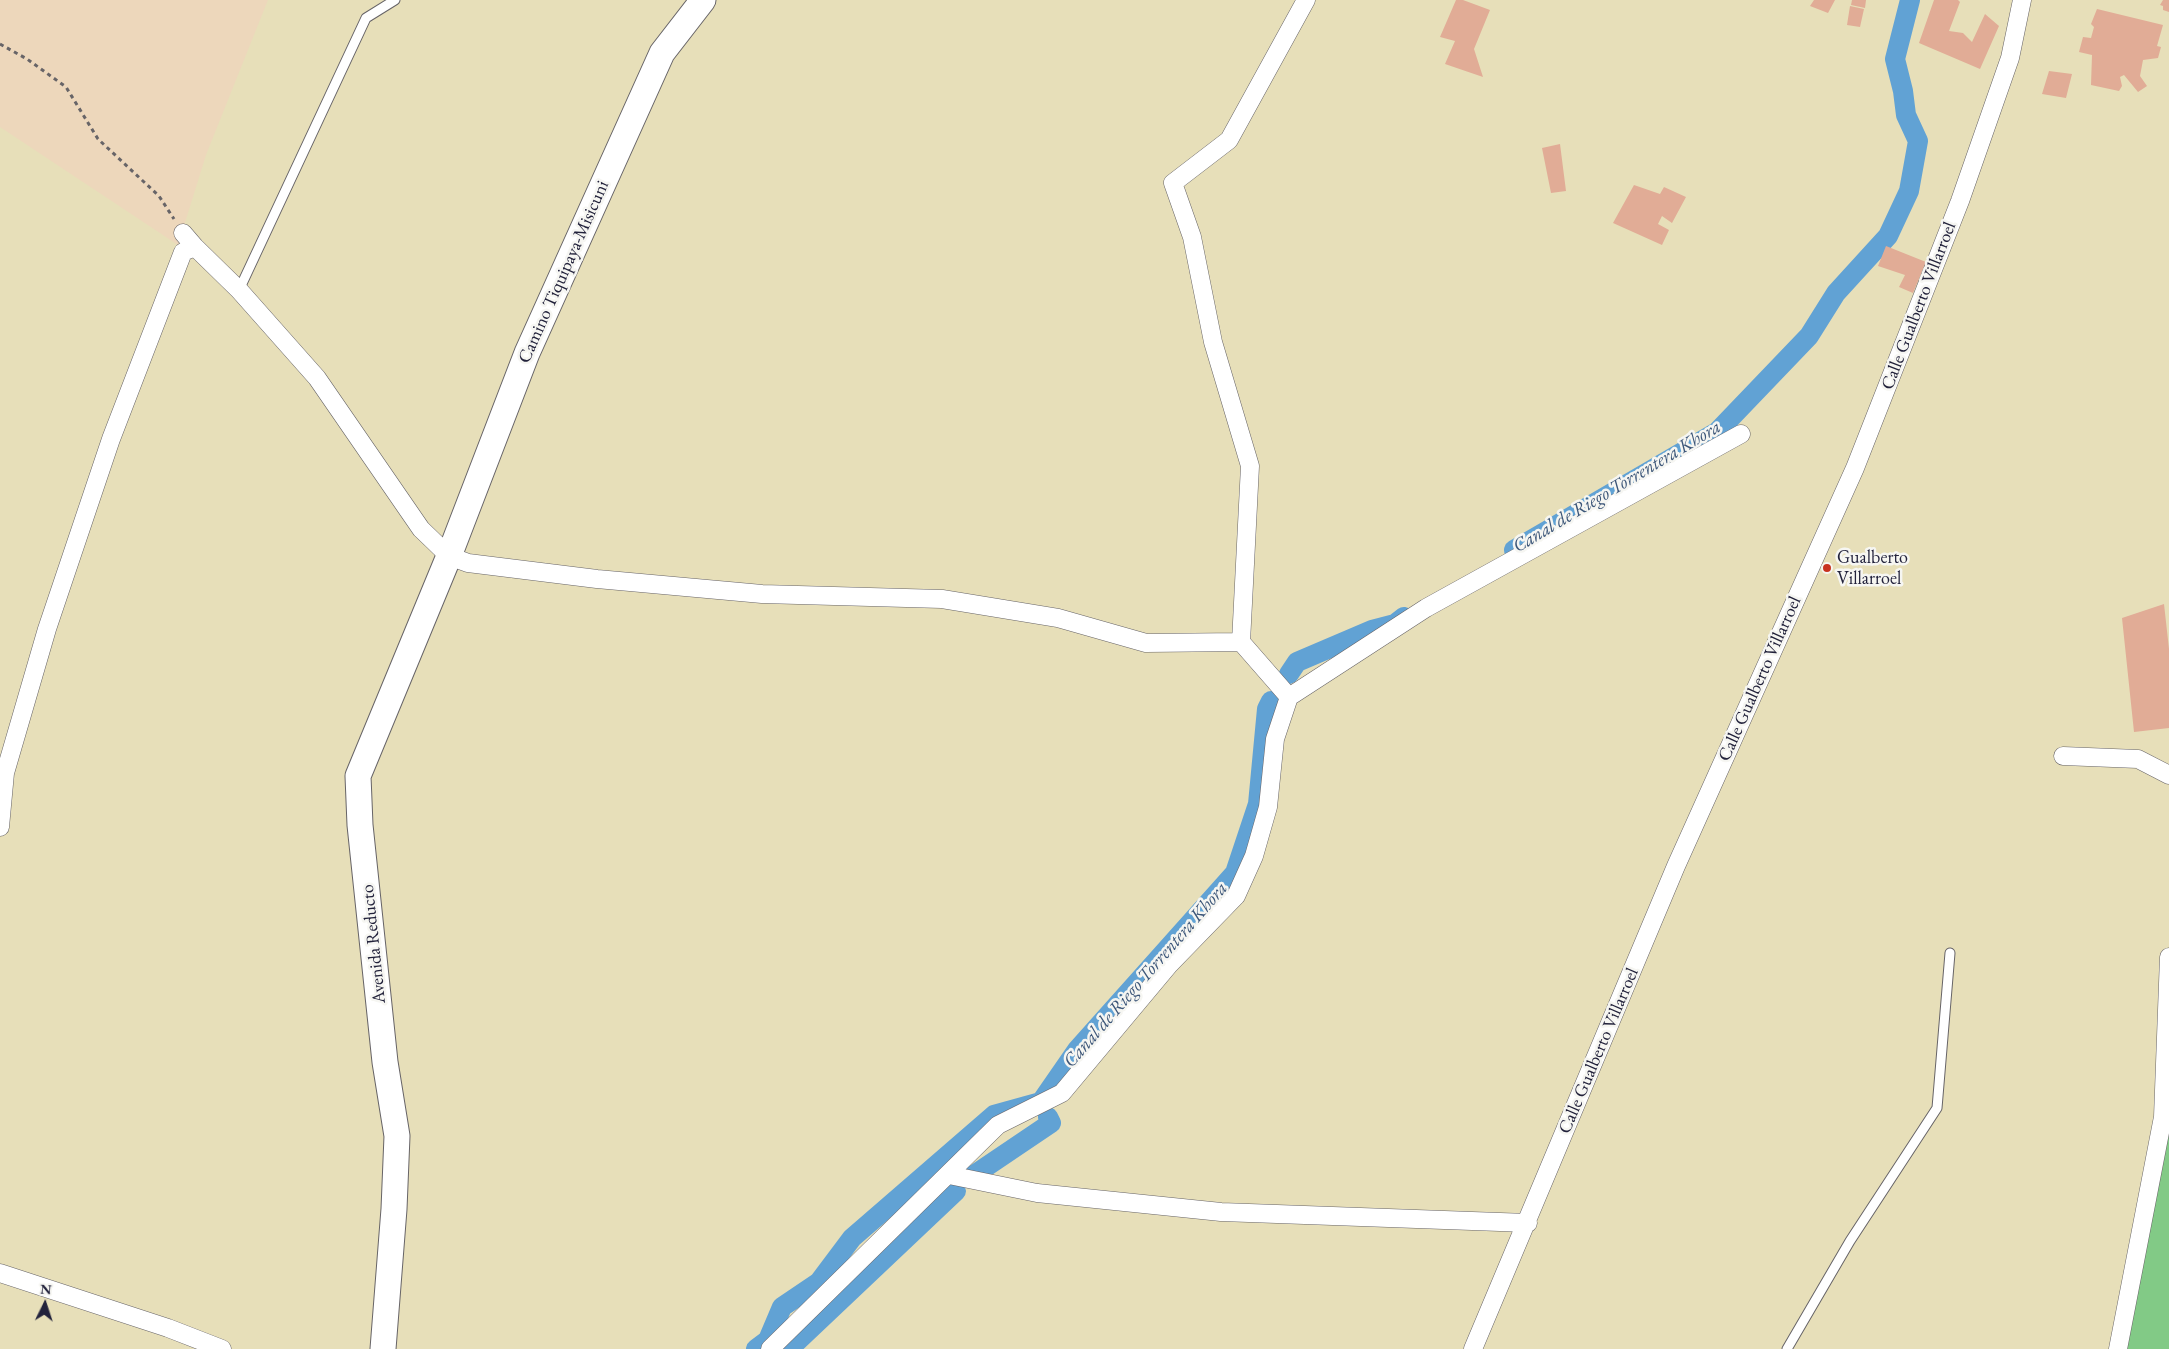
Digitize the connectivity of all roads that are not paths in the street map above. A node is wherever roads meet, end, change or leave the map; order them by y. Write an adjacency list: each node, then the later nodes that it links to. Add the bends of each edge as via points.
1 (395, 0): 7 (lane, via 366,18)
2 (703, 0): 9 (main road, Camino Tiquipaya-Misicuni, via 662,52 527,354)
3 (1306, 0): 10 (street, via 1229,140 1173,183 1192,237 1213,342 1250,466)
4 (2022, 0): 18 (street, Calle Gualberto Villarroel, via 2010,58 1960,200 1855,468 1676,866)
5 (183, 233): 6 (street)
6 (195, 248): 7 (street); 14 (street, via 183,252 111,438 50,620 5,773)
7 (239, 290): 9 (street, via 317,378 422,529)
8 (1741, 434): 11 (street, via 1426,608)
9 (449, 556): 10 (street, via 468,563 597,579 762,594 942,599 1058,618 1146,643); 21 (main road, Avenida Reducto, via 358,776 360,825 385,1062 397,1136)
10 (1241, 642): 11 (street)
11 (1289, 697): 17 (street, via 1275,739 1268,807 1254,856 1236,896 1170,965 1062,1093 998,1125)
12 (2063, 756): 13 (street, via 2138,759)
13 (2169, 775)
14 (0, 826)
15 (1950, 952): 24 (lane, via 1938,1108 1850,1241)
16 (2169, 957): 25 (street, via 2163,1117)
17 (949, 1175): 18 (street, via 1037,1193 1221,1212); 22 (street)
18 (1528, 1223): 23 (street, Calle Gualberto Villarroel)
19 (0, 1273): 20 (street)
20 (222, 1349)
21 (383, 1349)
22 (770, 1349)
23 (1473, 1349)
24 (1786, 1349)
25 (2118, 1349)

